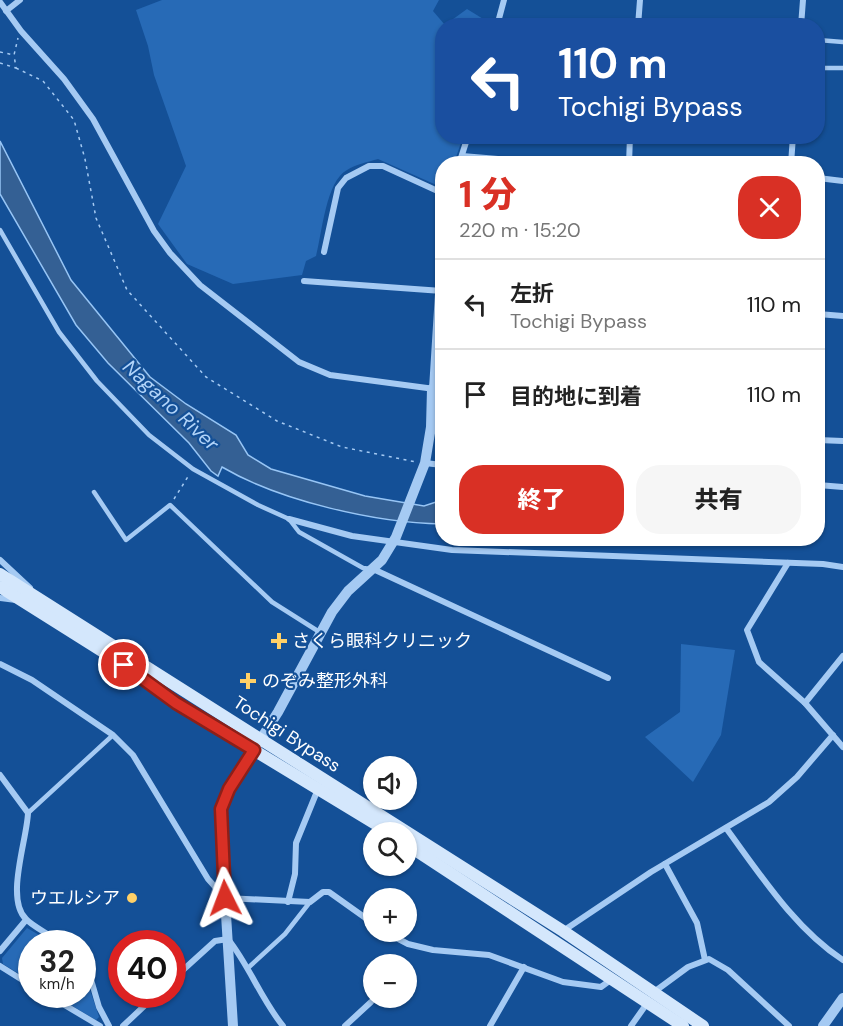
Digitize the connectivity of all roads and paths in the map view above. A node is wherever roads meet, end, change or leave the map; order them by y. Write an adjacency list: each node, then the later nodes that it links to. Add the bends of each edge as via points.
1 (20, 0): 6 (street)
2 (504, 0): 7 (street)
3 (640, 0): 8 (street)
4 (803, 0): 9 (street)
5 (0, 2): 6 (street)
6 (6, 11): 10 (street)
7 (499, 18)
8 (639, 18)
9 (802, 18)
10 (21, 31): 14 (path); 30 (street, via 88,112 154,231 200,285 299,362 330,375)
11 (825, 41): 12 (lane)
12 (843, 42)
13 (0, 52): 14 (path)
14 (14, 55): 16 (path)
15 (0, 63): 16 (path)
16 (16, 68): 35 (path, via 43,81 74,120 96,218 127,290 206,377 277,421 342,447)
17 (825, 68): 18 (lane)
18 (843, 69)
19 (466, 144): 20 (street)
20 (462, 156)
21 (825, 179): 22 (street)
22 (843, 181)
23 (435, 190): 25 (street, via 384,166 369,166 346,178 338,188)
24 (0, 230): 36 (lane, via 59,332 81,362 149,435)
25 (324, 252)
26 (304, 281): 27 (street)
27 (435, 291)
28 (825, 314): 29 (street)
29 (843, 315)
30 (435, 389)
31 (435, 402): 35 (street)
32 (825, 440): 33 (street)
33 (843, 441)
34 (435, 466): 35 (street)
35 (424, 467): 42 (street)
36 (193, 470): 40 (path); 41 (lane)
37 (825, 485): 38 (street)
38 (843, 486)
39 (94, 492): 40 (lane, via 126,540)
40 (170, 504): 54 (lane, via 272,602)
41 (289, 519): 42 (street, via 352,536); 48 (lane, via 312,540 363,568)
42 (395, 540): 43 (street); 48 (street)
43 (435, 545)
44 (445, 546): 46 (street, via 504,553)
45 (0, 560): 53 (street)
46 (788, 563): 47 (street); 58 (street, via 747,630 759,662)
47 (843, 567)
48 (373, 569): 54 (street, via 344,596); 57 (street)
49 (0, 574): 53 (main road, Tochigi Bypass)
50 (0, 587): 52 (main road, Tochigi Bypass)
51 (0, 598): 52 (street)
52 (23, 601): 63 (main road, Tochigi Bypass)
53 (44, 602): 61 (main road, Tochigi Bypass)
54 (321, 633): 61 (street)
55 (843, 656): 58 (street)
56 (0, 664): 59 (street, via 32,680)
57 (608, 678)
58 (805, 703): 60 (street)
59 (113, 735): 66 (lane); 71 (street, via 133,755 208,879)
60 (833, 735): 62 (street); 68 (street, via 783,790)
61 (262, 740): 63 (street); 77 (main road, Tochigi Bypass)
62 (843, 747)
63 (254, 750): 65 (main road, Tochigi Bypass); 71 (street, via 221,809)
64 (0, 775): 66 (street)
65 (318, 788): 67 (main road, Tochigi Bypass); 72 (street, via 296,843 295,874)
66 (28, 813): 75 (street, via 17,904)
67 (373, 822)
68 (726, 828): 70 (street); 82 (street, via 797,918)
69 (417, 851): 88 (main road, Tochigi Bypass)
70 (665, 864): 77 (street); 81 (street, via 697,923)
71 (225, 898): 72 (street); 78 (street)
72 (288, 902): 73 (street)
73 (310, 902): 74 (street, via 329,892); 85 (lane, via 285,934)
74 (363, 916)
75 (26, 920): 76 (street); 80 (street)
76 (45, 930)
77 (562, 931): 90 (main road, Tochigi Bypass)
78 (228, 939): 84 (street, via 215,941); 85 (street); 95 (street)
79 (404, 942): 86 (street, via 433,950 489,955)
80 (0, 951)
81 (705, 960): 90 (street, via 688,967); 105 (street, via 728,970)
82 (843, 960)
83 (0, 966): 87 (street)
84 (186, 967)
85 (249, 967): 99 (street, via 269,1009)
86 (524, 968): 88 (street, via 563,982 601,987); 101 (street)
87 (18, 977)
88 (613, 978): 90 (main road, Tochigi Bypass)
89 (96, 997): 97 (street)
90 (651, 997): 102 (street); 103 (main road, Tochigi Bypass); 104 (main road, Tochigi Bypass)
91 (843, 998): 106 (street)
92 (70, 1008): 96 (street)
93 (142, 1008): 98 (street)
94 (364, 1008): 100 (street)
95 (230, 1024)
96 (100, 1026)
97 (109, 1026)
98 (123, 1026)
99 (283, 1026)
100 (345, 1026)
101 (490, 1026)
102 (631, 1026)
103 (683, 1026)
104 (703, 1026)
105 (789, 1026)
106 (823, 1026)

